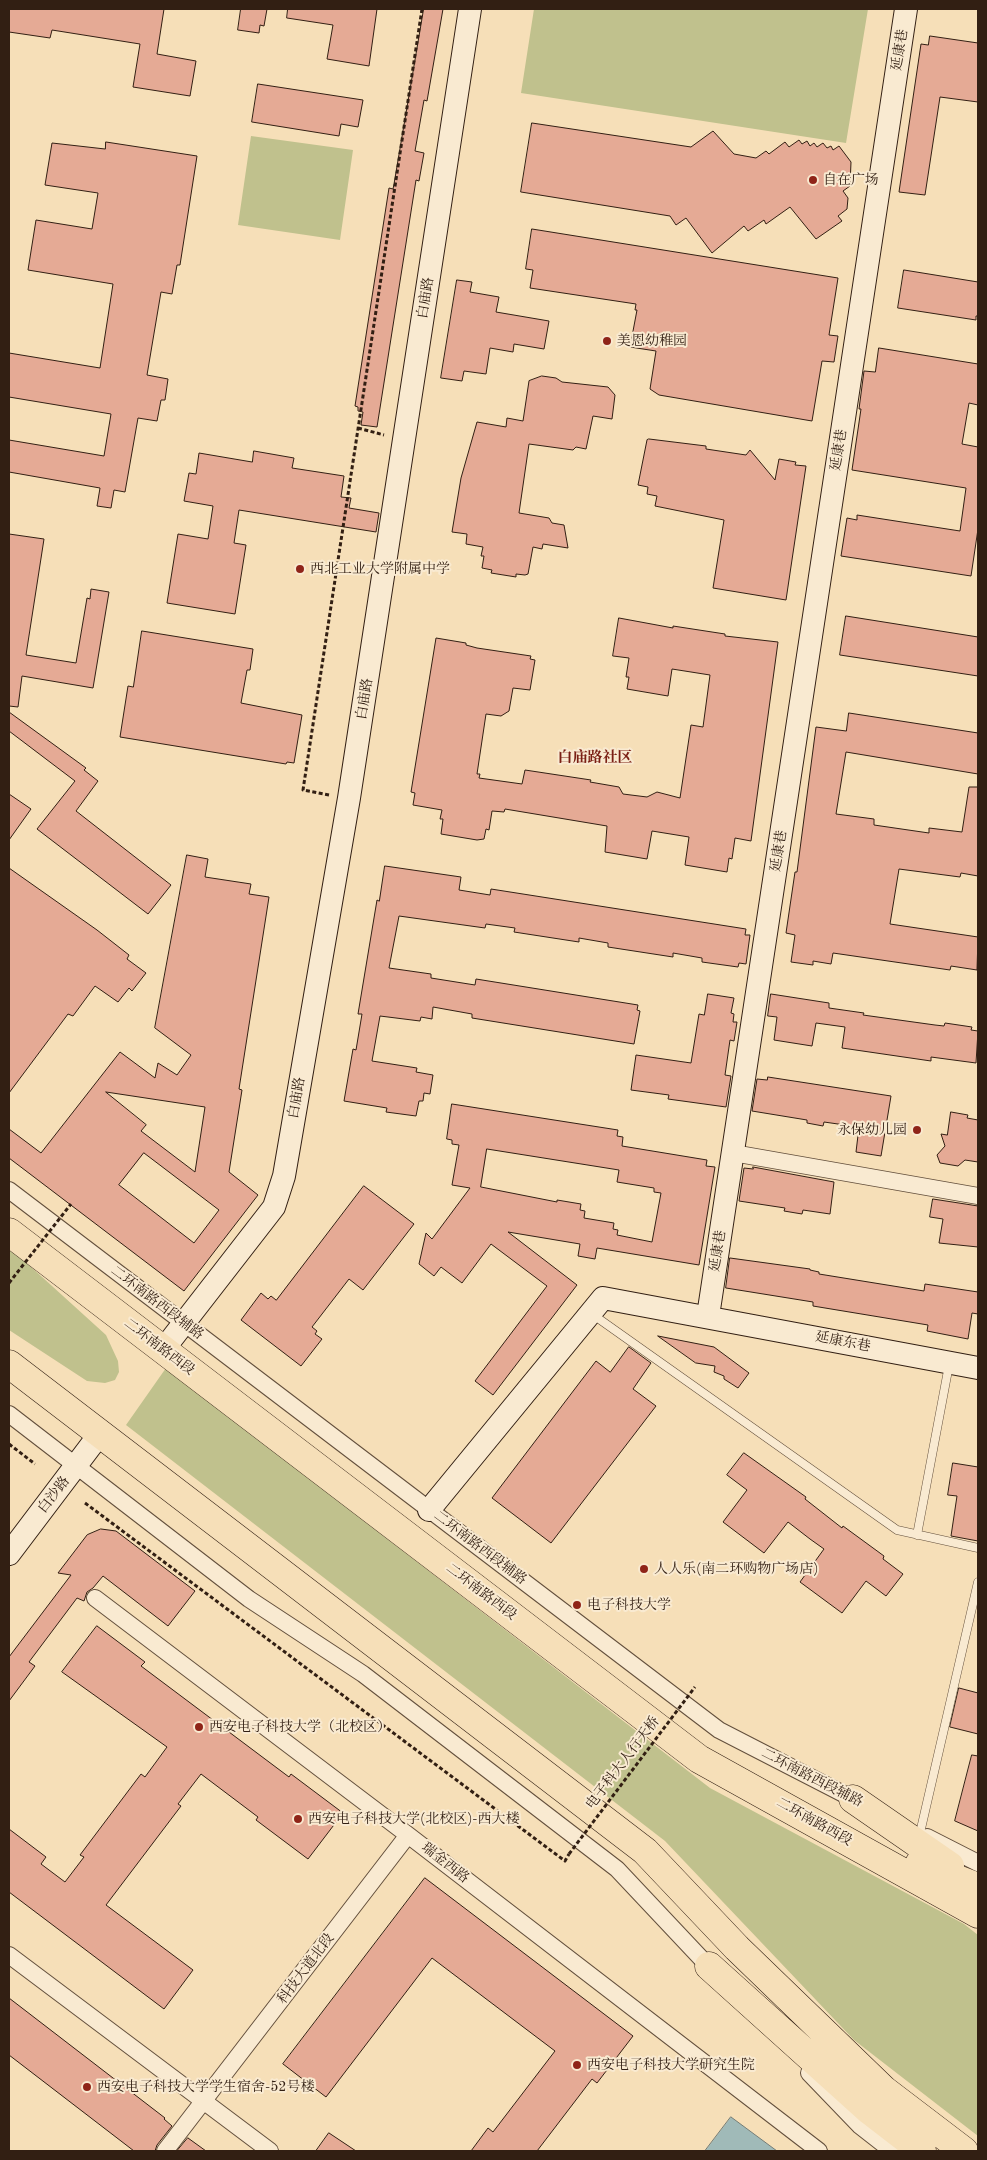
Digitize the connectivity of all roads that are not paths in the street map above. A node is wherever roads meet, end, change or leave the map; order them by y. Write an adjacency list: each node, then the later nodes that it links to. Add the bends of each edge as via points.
1 (470, 9): 9 (street, 白庙路, via 349,798 281,1184 274,1207)
2 (906, 9): 3 (street, 延康巷)
3 (733, 1153): 5 (street); 8 (street, 延康巷)
4 (9, 1190): 9 (street, 二环南路西段辅路)
5 (978, 1196)
6 (9, 1232): 10 (highway, 二环南路西段)
7 (591, 1313): 8 (street, via 603,1298); 17 (street); 18 (lane, via 897,1530)
8 (708, 1316): 11 (street, 延康东巷)
9 (184, 1323): 10 (street, 白庙路); 17 (street, 二环南路西段辅路)
10 (163, 1350): 27 (highway, 二环南路西段, via 699,1759 815,1823)
11 (950, 1363): 13 (street, 延康东巷); 18 (lane)
12 (9, 1364): 15 (highway)
13 (978, 1368)
14 (9, 1414): 16 (street)
15 (99, 1435): 16 (street, 白沙路); 30 (highway, via 645,1852)
16 (76, 1467): 20 (street, 白沙路); 29 (street, via 249,1599 363,1674 617,1869)
17 (429, 1510): 23 (street, 二环南路西段辅路, via 719,1730)
18 (917, 1535): 19 (lane)
19 (978, 1548)
20 (9, 1554)
21 (978, 1582): 24 (lane)
22 (95, 1598): 25 (street, 瑞金西路)
23 (853, 1799): 24 (street, 二环南路西段辅路); 27 (highway)
24 (920, 1833): 26 (street, 二环南路西段辅路)
25 (408, 1835): 31 (street, 科技大道北段); 34 (street, 瑞金西路)
26 (978, 1863)
27 (976, 1899)
28 (9, 1955): 31 (street)
29 (709, 1966): 30 (highway); 35 (street, via 860,2126)
30 (877, 2101): 36 (highway); 37 (highway)
31 (204, 2102): 32 (street, 科技大道北段); 33 (street)
32 (165, 2151)
33 (270, 2151)
34 (819, 2151)
35 (892, 2151)
36 (922, 2151)
37 (964, 2151)

